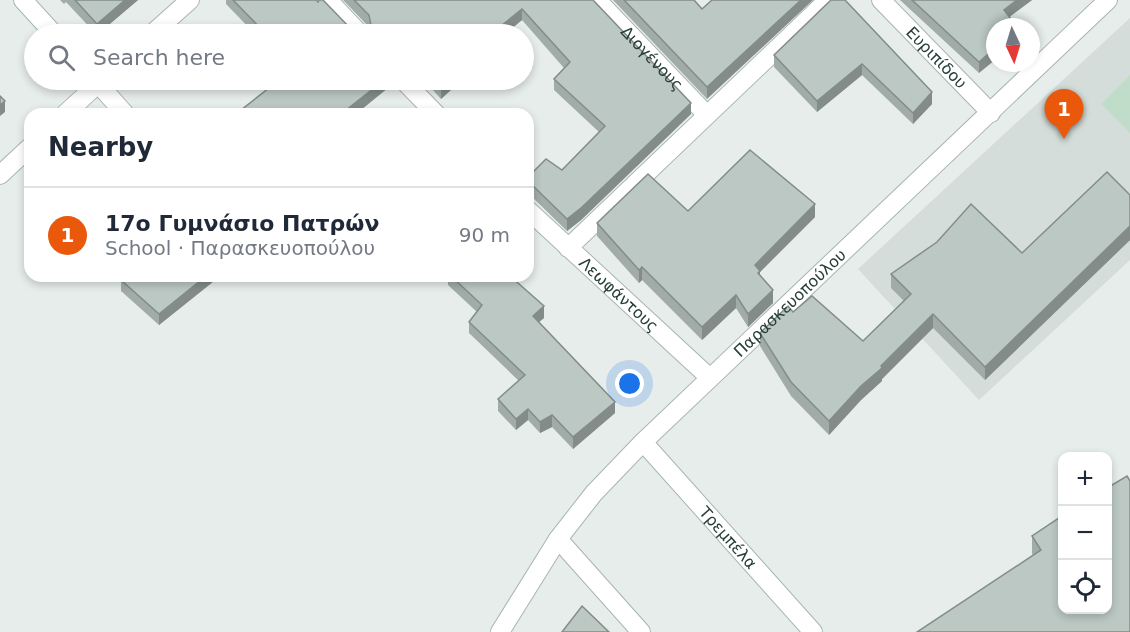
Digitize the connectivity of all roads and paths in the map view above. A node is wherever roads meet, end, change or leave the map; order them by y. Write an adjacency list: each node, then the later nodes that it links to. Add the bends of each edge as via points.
1 (23, 0): 8 (street)
2 (190, 0): 9 (street)
3 (328, 0): 10 (street)
4 (597, 0): 18 (street, Διογένους)
5 (828, 0): 18 (street)
6 (881, 0): 17 (street, Ευριπίδου)
7 (1108, 0): 17 (street, Παρασκευοπούλου)
8 (45, 24)
9 (163, 24)
10 (351, 24)
11 (89, 90): 14 (street)
12 (105, 90): 15 (street)
13 (412, 90): 16 (street)
14 (71, 108)
15 (120, 108)
16 (429, 108)
17 (991, 113): 23 (street, Παρασκευοπούλου)
18 (707, 115): 22 (street)
19 (24, 153): 20 (street)
20 (0, 175)
21 (534, 216): 22 (street, Λεωφάντους)
22 (568, 248): 23 (street, Λεωφάντους)
23 (710, 378): 24 (street, Παρασκευοπούλου)
24 (643, 442): 25 (street, Παρασκευοπούλου, via 594,493); 28 (street, Τρεμπέλα)
25 (558, 539): 26 (street, Παρασκευοπούλου); 27 (street)
26 (500, 632)
27 (641, 632)
28 (813, 632)

